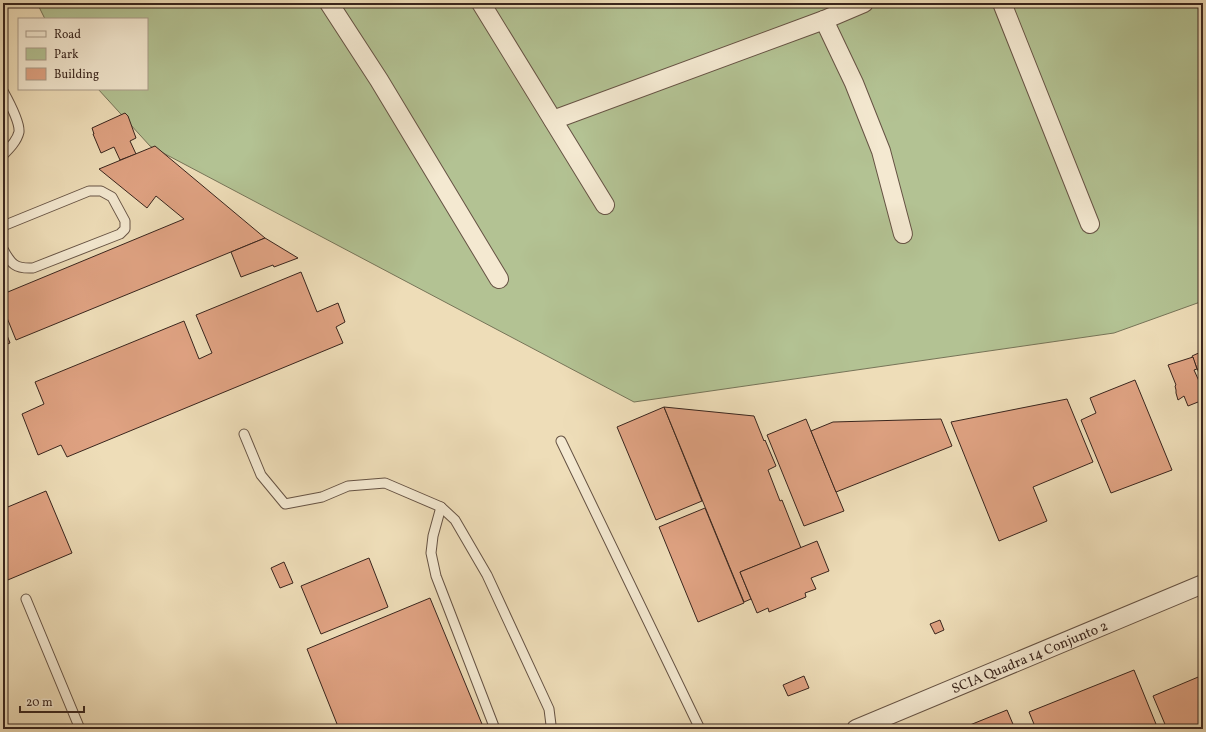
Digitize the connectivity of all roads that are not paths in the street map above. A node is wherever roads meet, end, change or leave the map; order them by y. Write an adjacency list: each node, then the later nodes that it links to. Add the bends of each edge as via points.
1 (330, 3): 14 (street)
2 (481, 3): 7 (street)
3 (864, 3): 5 (street)
4 (1002, 3): 10 (street)
5 (824, 20): 7 (street); 12 (street, via 854,83 881,150)
6 (3, 91): 8 (lane, via 15,115 19,131 11,148)
7 (553, 120): 9 (street)
8 (3, 155)
9 (605, 205)
10 (1090, 224)
11 (3, 226): 13 (lane, via 89,191 101,191 112,198 125,221 125,229 120,234 33,268 16,266)
12 (903, 234)
13 (3, 249)
14 (499, 279)
15 (244, 434): 17 (lane, via 261,475 285,504 322,498 348,486 385,483)
16 (561, 441): 23 (lane)
17 (442, 507): 21 (lane, via 433,536 431,553 436,576); 22 (lane, via 455,520 487,575 549,709)
18 (1203, 584): 24 (street, SCIA Quadra 14 Conjunto 2)
19 (26, 599): 20 (lane)
20 (80, 729)
21 (495, 729)
22 (550, 729)
23 (700, 729)
24 (856, 729)

